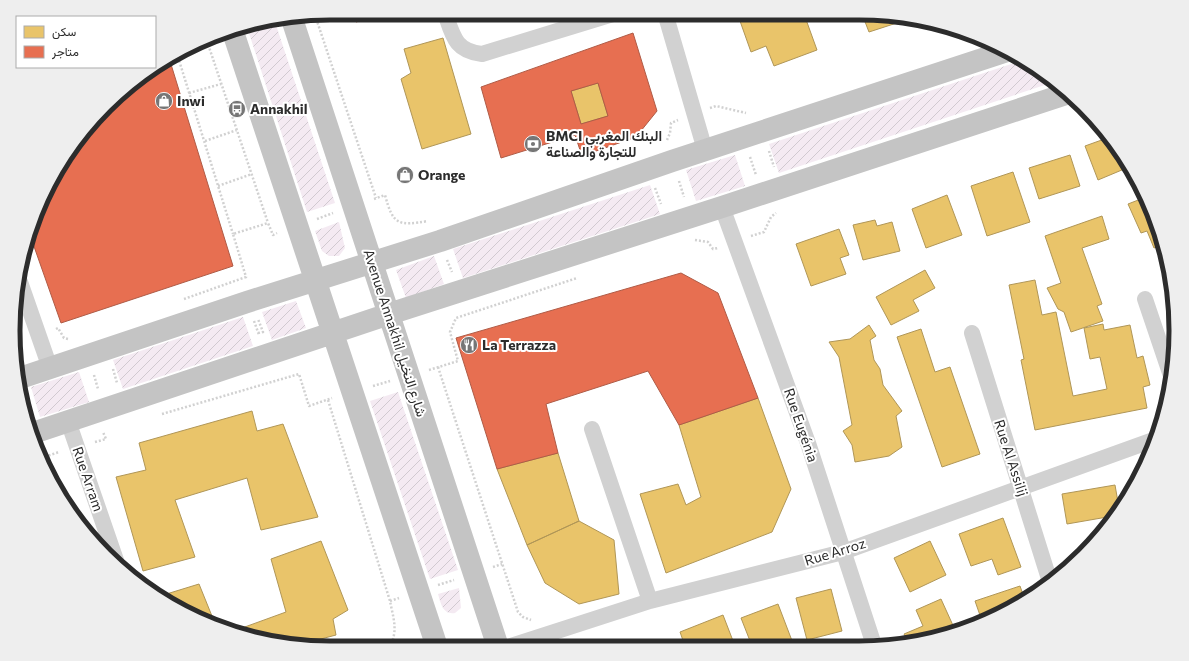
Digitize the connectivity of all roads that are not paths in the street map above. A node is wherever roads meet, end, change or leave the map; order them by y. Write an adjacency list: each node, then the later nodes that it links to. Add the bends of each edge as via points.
1 (448, 20): 2 (street, via 460,46 471,53 482,54)
2 (593, 20)
3 (667, 20): 8 (street)
4 (293, 23): 10 (main road, Avenue Annakhil شارع النخيل)
5 (234, 35): 11 (main road)
6 (1000, 54): 8 (main road)
7 (1061, 96): 9 (main road)
8 (705, 150): 10 (main road)
9 (722, 207): 14 (main road); 26 (street, Rue Eugénia, via 808,443)
10 (372, 263): 11 (main road); 14 (main road, Avenue Annakhil شارع النخيل)
11 (316, 280): 15 (main road); 18 (main road, via 252,308)
12 (23, 290): 18 (street)
13 (1145, 299): 17 (street)
14 (389, 314): 15 (main road); 31 (main road, Avenue Annakhil شارع النخيل)
15 (333, 333): 20 (main road); 30 (main road)
16 (972, 333): 24 (street, Rue Al Assilij)
17 (1167, 363)
18 (50, 368): 19 (main road)
19 (24, 377)
20 (68, 421): 22 (main road); 25 (street, Rue Arram)
21 (592, 429): 28 (street)
22 (37, 432)
23 (1148, 442): 24 (street, Rue Arroz)
24 (1021, 488): 26 (street, Rue Arroz); 27 (street, Rue Al Assilij)
25 (113, 552)
26 (843, 552): 28 (street, Rue Arroz); 29 (street, Rue Eugénia)
27 (1048, 577)
28 (650, 601): 32 (street, Rue Arroz)
29 (872, 640)
30 (435, 641)
31 (496, 641)
32 (525, 641)

